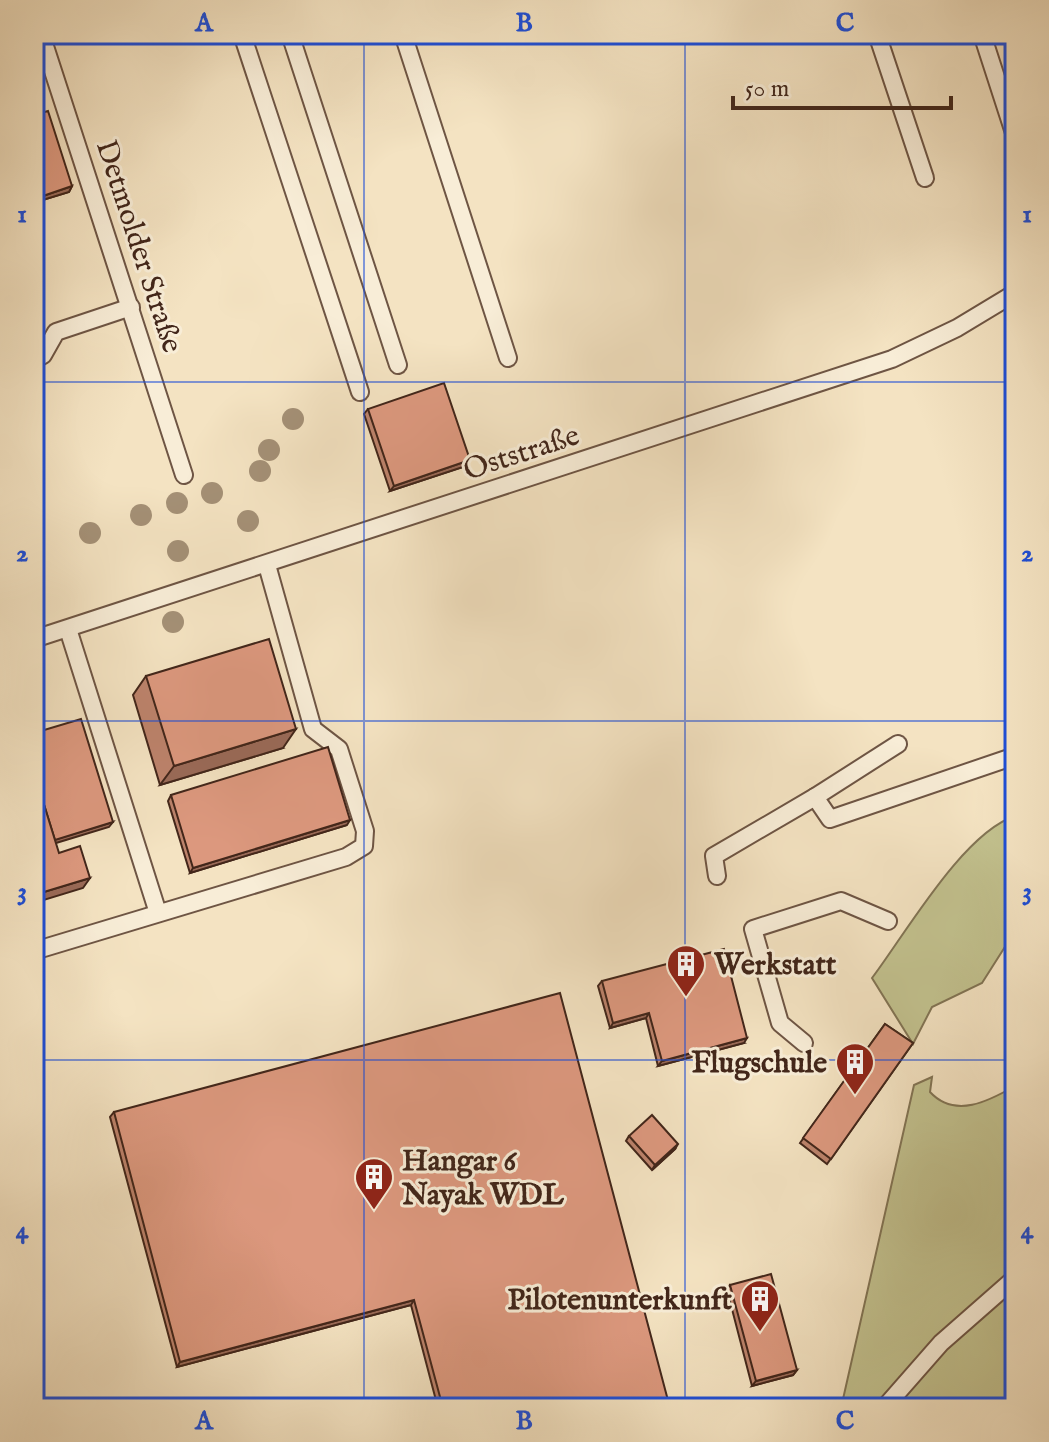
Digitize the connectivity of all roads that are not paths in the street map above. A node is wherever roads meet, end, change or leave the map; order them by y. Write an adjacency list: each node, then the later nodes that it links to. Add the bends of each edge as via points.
1 (41, 34): 10 (lane, Detmolder Straße)
2 (242, 34): 14 (lane)
3 (290, 34): 13 (lane)
4 (403, 34): 11 (lane)
5 (877, 34): 8 (lane)
6 (982, 34): 7 (lane)
7 (1015, 136)
8 (925, 178)
9 (1015, 293): 16 (lane, Oststraße, via 892,359)
10 (131, 307): 12 (lane, via 56,332); 15 (lane, Detmolder Straße)
11 (508, 358)
12 (34, 360)
13 (398, 365)
14 (360, 392)
15 (184, 475)
16 (267, 565): 17 (lane, Oststraße); 23 (lane, via 313,729 339,749 365,831 364,846 346,857)
17 (68, 629): 18 (lane, Oststraße); 23 (lane)
18 (34, 639)
19 (898, 744): 21 (lane)
20 (1015, 756): 21 (lane, via 830,819)
21 (815, 797): 22 (lane, via 714,856)
22 (717, 876)
23 (158, 913): 25 (lane)
24 (888, 921): 26 (lane, via 841,901 753,929 780,1023)
25 (34, 951)
26 (804, 1043)
27 (1015, 1278): 28 (lane, via 941,1343)
28 (884, 1408)

